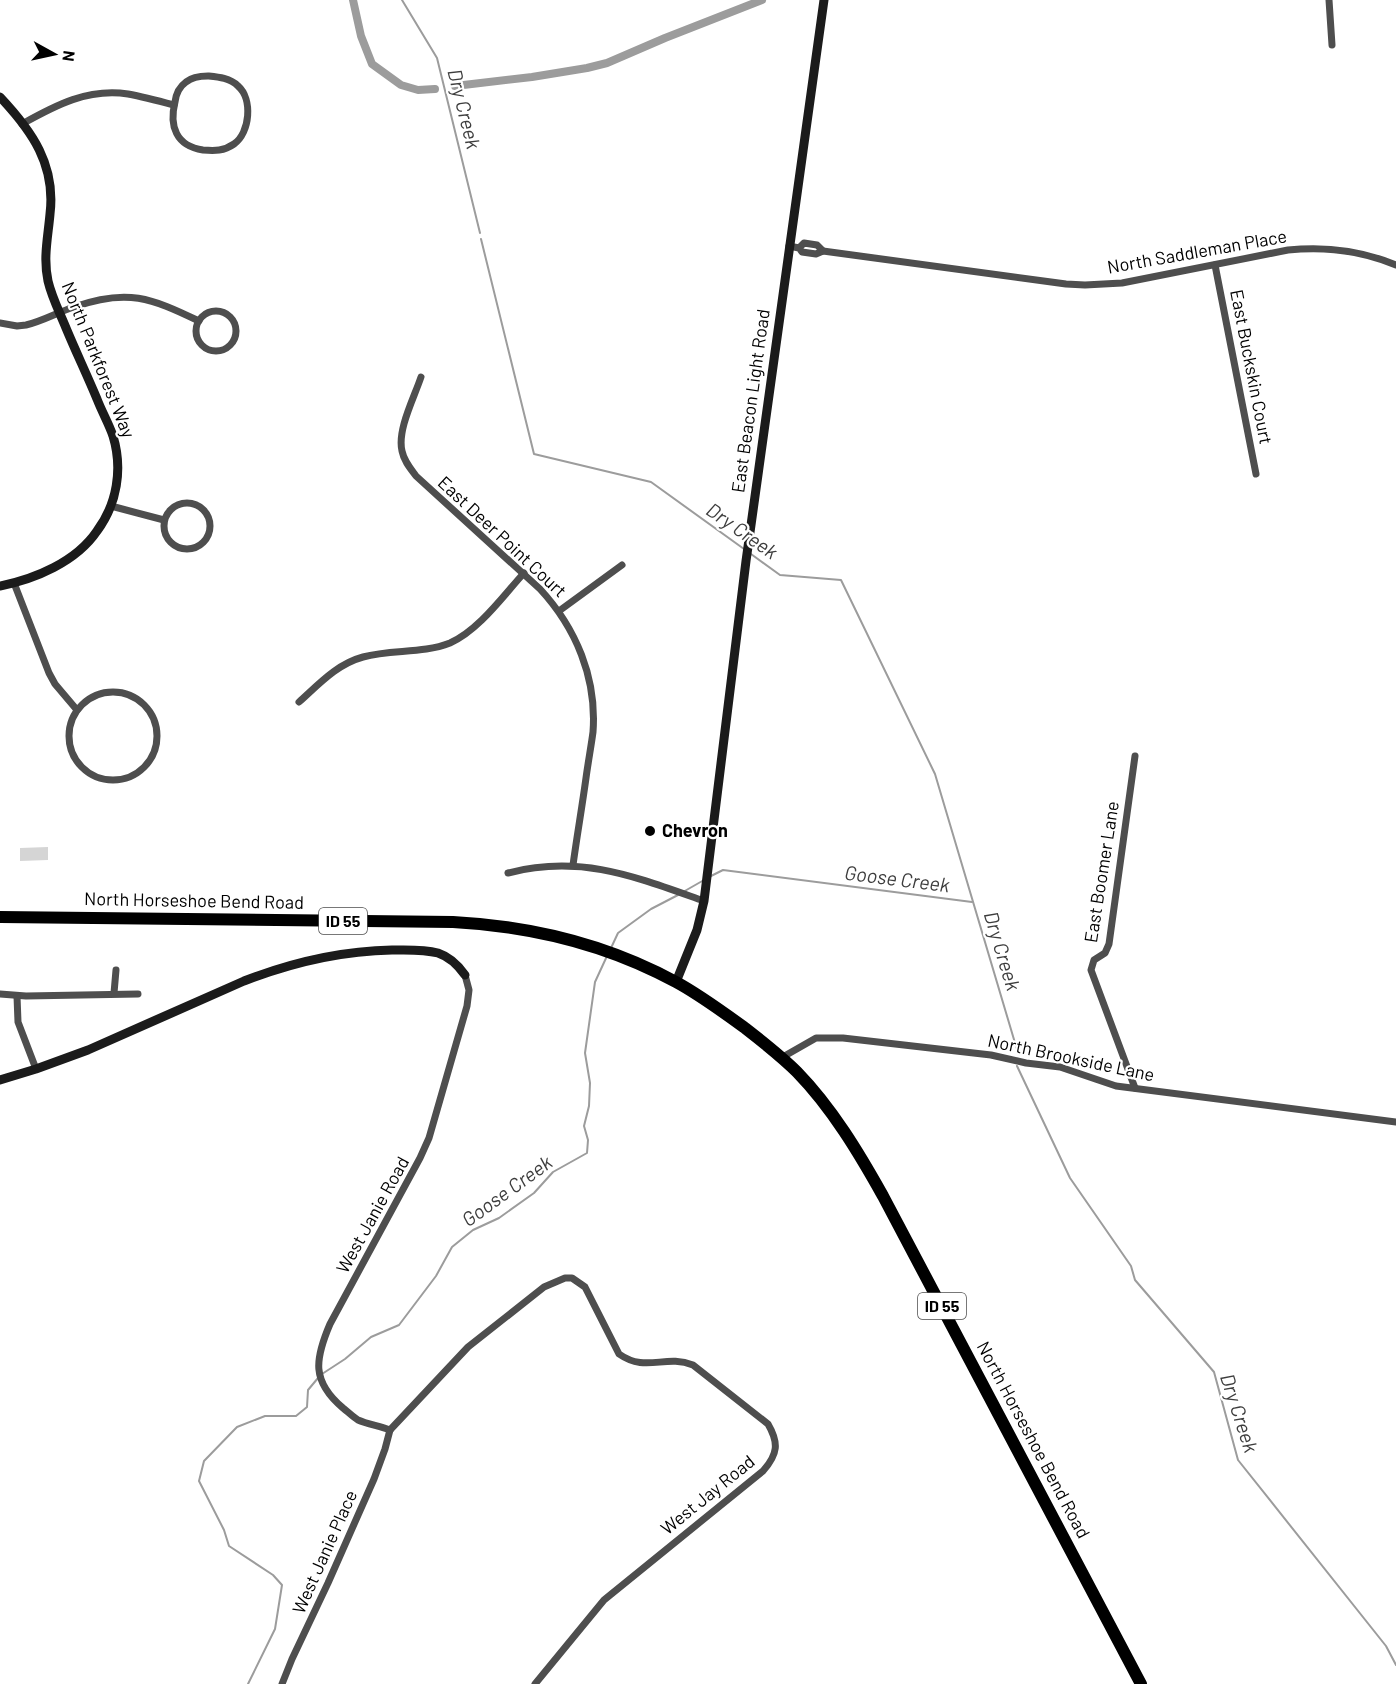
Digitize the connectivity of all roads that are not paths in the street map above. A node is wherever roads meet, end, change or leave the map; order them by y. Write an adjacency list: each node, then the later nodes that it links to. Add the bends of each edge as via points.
1 (824, 0): 7 (street, East Beacon Light Road)
2 (1329, 0): 3 (street)
3 (1332, 45)
4 (0, 97): 6 (street, North Parkforest Way)
5 (174, 105): 5 (street, via 185,82 208,76 226,79 238,85 246,97 245,130 239,141 226,150 197,149 184,143 174,131); 6 (street, via 129,94 94,94 62,102)
6 (22, 124): 10 (street, North Parkforest Way, via 39,148 49,177 51,203 45,263)
7 (794, 247): 8 (street, North Saddleman Place, via 816,254 824,251 1085,285 1122,283); 27 (street, East Beacon Light Road, via 753,510)
8 (1215, 265): 9 (street, North Saddleman Place, via 1288,250 1325,248 1362,253); 14 (street, East Buckskin Court)
9 (1396, 265)
10 (60, 313): 11 (street, via 102,298 130,296 157,302); 12 (street, via 26,325); 15 (street, North Parkforest Way, via 113,437 118,473)
11 (199, 321): 11 (street, via 215,311 228,315 235,325 235,338 227,348 208,349 199,340)
12 (0, 323)
13 (421, 377): 18 (street, East Deer Point Court, via 403,427 404,459 416,476)
14 (1256, 474)
15 (111, 506): 16 (street); 19 (street, North Parkforest Way, via 94,535 79,550 43,572)
16 (164, 520): 16 (street, via 176,506 194,504 203,508 211,530 205,542 194,549 180,549 171,544)
17 (622, 565): 21 (street)
18 (524, 573): 21 (street, East Deer Point Court); 22 (street, via 462,636 426,650 353,660 330,673)
19 (14, 583): 20 (street, North Parkforest Way); 23 (street, via 49,673)
20 (0, 586)
21 (559, 611): 25 (street, East Deer Point Court, via 585,664 593,714)
22 (300, 702)
23 (77, 710): 23 (street, via 97,694 110,692 140,701 156,728 157,741 146,765 123,779 110,780 86,771 71,749 69,736)
24 (1135, 756): 39 (street, East Boomer Lane, via 1109,944 1105,953 1094,960 1091,970)
25 (573, 865): 26 (street); 27 (street, via 628,875)
26 (508, 873)
27 (704, 901): 31 (street, East Beacon Light Road)
28 (0, 917): 31 (highway, North Horseshoe Bend Road / ID 55, via 485,924 588,945)
29 (117, 970): 32 (street)
30 (465, 975): 37 (street, via 449,958 423,950 343,953 313,959 244,981); 41 (street, West Janie Road, via 469,990 467,1006 429,1138 330,1324 318,1360 324,1387 332,1398 357,1419)
31 (676, 982): 36 (highway, North Horseshoe Bend Road / ID 55)
32 (114, 993): 34 (street); 35 (street)
33 (0, 994): 35 (street)
34 (138, 994)
35 (17, 996): 37 (street, via 18,1023)
36 (781, 1058): 39 (street, North Brookside Lane, via 816,1038 843,1038 991,1055 1060,1067 1116,1086); 44 (highway, North Horseshoe Bend Road / ID 55, via 836,1119 870,1172)
37 (36, 1069): 38 (street)
38 (0, 1080)
39 (1135, 1088): 40 (street, North Brookside Lane)
40 (1396, 1122)
41 (390, 1430): 42 (street, West Janie Place, via 374,1479); 43 (street, West Jay Road, via 468,1347 544,1287 565,1278 585,1287 619,1354 636,1363 683,1361 693,1365 768,1424 776,1450 763,1471 604,1599)
42 (282, 1684)
43 (535, 1684)
44 (1141, 1684)

